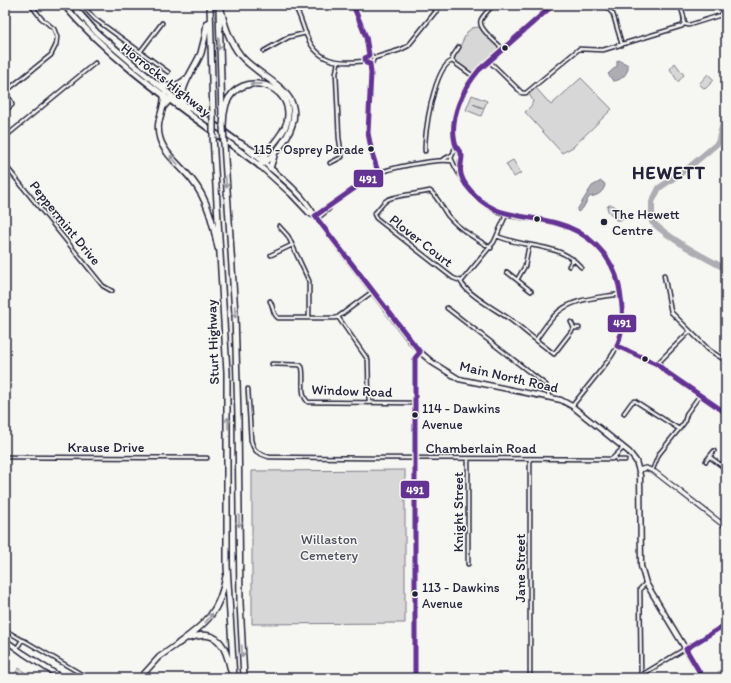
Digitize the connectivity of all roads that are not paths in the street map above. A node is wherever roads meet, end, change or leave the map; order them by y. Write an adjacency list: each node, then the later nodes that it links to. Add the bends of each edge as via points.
1 (31, 5): 39 (street, via 54,29 56,45 50,54)
2 (64, 5): 40 (highway, Horrocks Highway, via 116,56)
3 (72, 5): 38 (highway, Horrocks Highway, via 97,33)
4 (82, 5): 26 (street, via 95,19)
5 (220, 5): 47 (highway, Sturt Highway, one-way to 47, via 220,95); 51 (highway, via 226,30 237,50 252,67 283,90 291,102 291,126 286,139)
6 (294, 5): 21 (street)
7 (353, 5): 27 (street, via 366,37)
8 (431, 5): 17 (street)
9 (441, 5): 17 (street)
10 (492, 5): 24 (street, via 480,24)
11 (553, 5): 24 (street)
12 (605, 5): 16 (street)
13 (617, 5): 16 (street)
14 (680, 5): 20 (street)
15 (210, 6): 37 (highway, via 202,48); 77 (highway, Sturt Highway, bridge, via 213,136)
16 (610, 10): 22 (street)
17 (437, 11): 28 (street, via 408,46)
18 (726, 11): 20 (street, via 722,15 689,25)
19 (162, 23): 26 (street)
20 (684, 24): 22 (street)
21 (306, 33): 25 (street, via 289,37); 32 (street, via 317,51)
22 (622, 45): 31 (street, via 600,50 579,49 526,93 522,93)
23 (459, 47): 30 (street, via 452,56)
24 (503, 49): 31 (street)
25 (264, 51)
26 (140, 52): 35 (street)
27 (369, 55): 28 (street); 29 (street)
28 (374, 58): 34 (street)
29 (365, 61): 32 (street); 34 (street)
30 (452, 61): 36 (street); 52 (street, via 442,71 427,117 424,142)
31 (489, 61): 36 (street)
32 (338, 62): 59 (street, via 336,73 342,157)
33 (95, 63): 48 (street)
34 (370, 64): 63 (street, via 372,82 369,142)
35 (168, 72)
36 (473, 76): 50 (street, via 458,106 453,135)
37 (187, 79): 38 (highway, via 175,86); 43 (highway)
38 (159, 85): 42 (highway, Horrocks Highway)
39 (5, 93): 45 (street, via 12,101 12,105)
40 (164, 94): 41 (highway, Horrocks Highway); 44 (highway)
41 (170, 99): 42 (highway); 44 (highway); 46 (highway, Horrocks Highway)
42 (176, 99): 43 (highway, Horrocks Highway)
43 (182, 102): 46 (highway); 49 (highway, Horrocks Highway)
44 (162, 109): 77 (highway, one-way to 44, via 207,204 193,181 161,141 158,125)
45 (5, 111)
46 (186, 111): 61 (highway, Horrocks Highway)
47 (223, 126): 53 (highway, one-way to 47, via 284,130 287,118 284,100 274,89 264,84 256,84 237,90 226,105); 138 (highway, Sturt Highway, one-way to 138, bridge, via 235,314)
48 (5, 136)
49 (240, 143): 53 (highway, via 254,152); 61 (highway, Horrocks Highway)
50 (455, 145): 54 (street); 55 (street)
51 (277, 150): 61 (highway); 62 (highway)
52 (426, 151)
53 (266, 153): 61 (highway)
54 (461, 154): 55 (street, via 457,152); 57 (street)
55 (452, 155): 56 (street); 58 (street)
56 (440, 161): 58 (street); 63 (street)
57 (460, 161): 58 (street); 64 (street)
58 (454, 162): 64 (street)
59 (330, 163)
60 (5, 164): 81 (street, Peppermint Drive, via 103,286)
61 (262, 164): 62 (main road, Main North Road); 66 (main road, Main North Road, via 308,212)
62 (270, 168): 66 (main road, Main North Road, via 287,182)
63 (378, 172): 66 (street, via 327,206)
64 (460, 173): 65 (street, via 477,197 496,211)
65 (506, 214): 68 (street); 84 (street, via 557,224 590,239 613,267)
66 (316, 217): 83 (main road, Main North Road)
67 (279, 226): 69 (street)
68 (497, 236): 70 (street); 71 (street)
69 (292, 244): 72 (street); 87 (street, via 310,286)
70 (529, 245): 73 (street, via 560,251); 79 (street, via 525,266)
71 (490, 248): 80 (street); 80 (street, Plover Court, via 468,234 452,219 430,191 389,199 382,204 374,216 453,278)
72 (271, 255)
73 (573, 259): 74 (street); 75 (street)
74 (569, 266)
75 (581, 267)
76 (507, 272): 79 (street)
77 (222, 273): 124 (highway, Sturt Highway, one-way to 77, via 227,372)
78 (664, 275): 92 (street, via 671,312)
79 (517, 280): 82 (street)
80 (461, 281): 93 (street, via 482,302 509,318)
81 (112, 291)
82 (531, 291)
83 (373, 292): 88 (street); 95 (main road, Main North Road)
84 (620, 294): 93 (street, via 567,306 555,315); 94 (street, via 623,326)
85 (270, 301): 87 (street, via 278,318)
86 (447, 308): 101 (street, via 546,385)
87 (309, 318): 88 (street)
88 (338, 318): 102 (street, via 368,360)
89 (571, 322): 90 (street)
90 (574, 328): 91 (street); 93 (street, via 554,354)
91 (579, 328)
92 (690, 331): 96 (street, via 709,350); 98 (street)
93 (536, 340)
94 (617, 346): 98 (street); 104 (street)
95 (420, 352): 101 (main road, Main North Road, via 441,369 459,379); 103 (street, via 415,358)
96 (726, 361)
97 (272, 364): 102 (street, Window Road, via 302,367 303,394 308,402)
98 (657, 364): 100 (street)
99 (248, 389): 114 (street, Chamberlain Road, via 251,440 253,448 261,454 291,458)
100 (700, 395): 106 (street); 107 (street)
101 (549, 397): 104 (main road, Main North Road)
102 (369, 403): 103 (street, Window Road)
103 (415, 403): 114 (street)
104 (572, 406): 108 (main road, Main North Road)
105 (624, 413): 107 (street, via 635,401)
106 (726, 413)
107 (679, 429): 121 (street, via 659,454)
108 (623, 448): 111 (street); 120 (main road, Main North Road, via 636,461)
109 (714, 450): 112 (street)
110 (5, 457): 113 (street, Krause Drive)
111 (615, 457): 116 (street, Chamberlain Road); 117 (street, Chamberlain Road, via 617,460)
112 (710, 457): 118 (street); 119 (street)
113 (207, 458)
114 (415, 458): 115 (street, Chamberlain Road); 139 (street)
115 (468, 459): 116 (street, Chamberlain Road); 123 (street, Knight Street)
116 (530, 459): 140 (street, Jane Street)
117 (625, 460)
118 (706, 462)
119 (726, 469)
120 (639, 470): 121 (street, via 646,468); 125 (main road, Main North Road, via 640,566)
121 (652, 471): 122 (street)
122 (726, 527)
123 (468, 564)
124 (227, 566): 130 (highway, one-way to 124, via 202,626 214,612); 137 (highway, Sturt Highway)
125 (646, 583): 132 (main road, Main North Road); 133 (street, via 640,589)
126 (726, 624): 132 (street)
127 (5, 630): 129 (street)
128 (5, 640): 131 (main road)
129 (22, 640): 131 (street); 135 (street)
130 (179, 643): 136 (main road, via 159,657); 137 (highway, via 200,635 210,636 224,647)
131 (16, 648): 134 (main road)
132 (686, 649): 133 (street); 141 (main road, Main North Road)
133 (640, 677)
134 (62, 678)
135 (88, 678)
136 (140, 678)
137 (233, 678)
138 (244, 678)
139 (415, 678)
140 (530, 678)
141 (703, 678)

